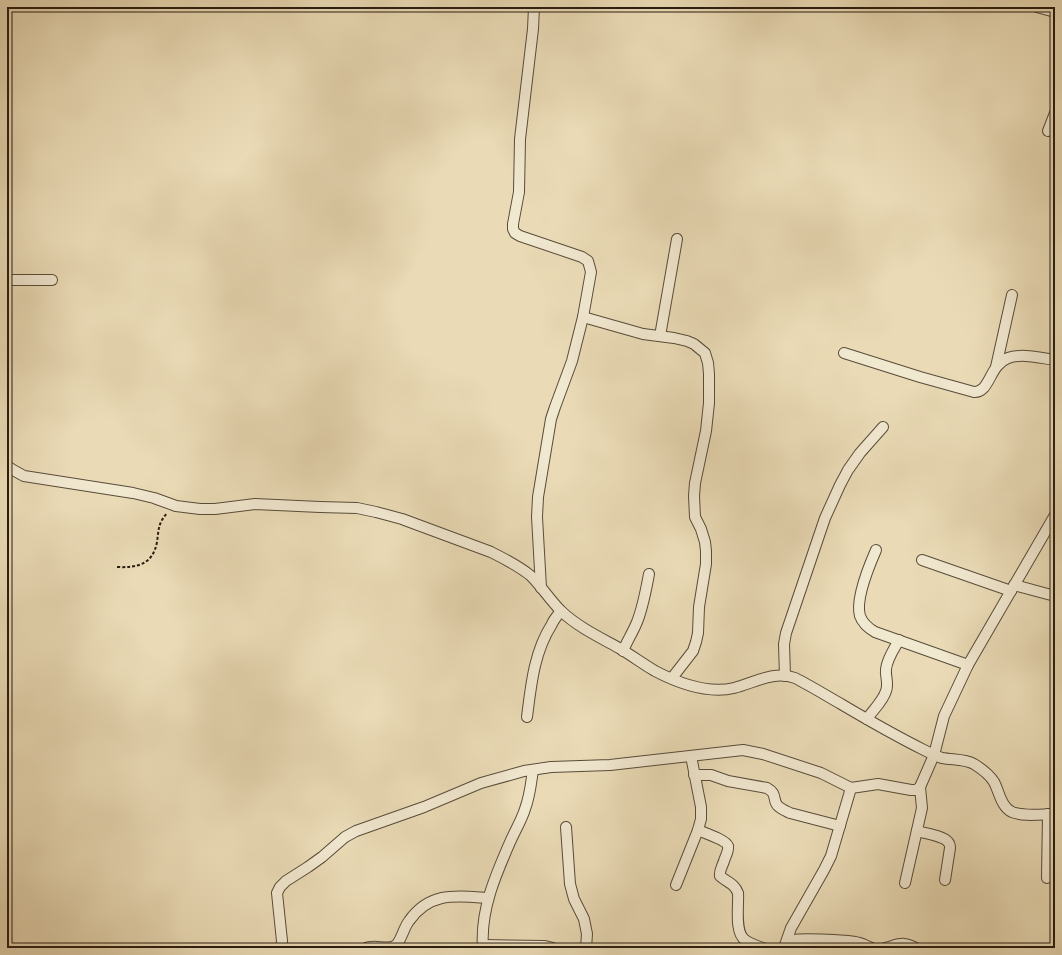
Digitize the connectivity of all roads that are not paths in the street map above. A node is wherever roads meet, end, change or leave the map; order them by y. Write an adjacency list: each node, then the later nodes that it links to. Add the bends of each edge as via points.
1 (534, 7): 10 (street, via 520,138 519,192 512,224 515,233 520,236 588,261 591,272)
2 (1037, 7): 3 (street)
3 (1055, 12)
4 (1055, 113): 5 (street)
5 (1048, 131)
6 (676, 239): 11 (street)
7 (7, 280): 8 (street)
8 (52, 280)
9 (1012, 295): 14 (street)
10 (583, 317): 11 (street); 21 (street, via 572,361 551,419 538,497)
11 (660, 336): 29 (street, via 694,344 705,353 709,374 706,431 694,496 695,517 706,551 698,633 693,651)
12 (844, 353): 14 (street, via 974,392 984,388)
13 (1055, 360): 14 (street, via 1028,356 1014,357 1006,359)
14 (996, 367)
15 (883, 427): 28 (street, via 860,452 848,470 825,518 786,632)
16 (7, 466): 21 (street, via 24,476 134,492 176,506 200,509 272,504 357,508 376,512 402,519 498,555 521,569)
17 (1055, 515): 22 (street)
18 (876, 550): 25 (street, via 861,590 860,615 868,628)
19 (922, 560): 22 (street)
20 (649, 574): 26 (street, via 640,614)
21 (541, 588): 24 (street)
22 (1013, 588): 23 (street); 27 (street)
23 (1055, 596)
24 (561, 611): 26 (street); 30 (street, via 536,658)
25 (899, 640): 27 (street); 31 (street, via 886,669 887,685 883,698)
26 (623, 651): 29 (street)
27 (968, 665): 33 (street, via 944,716)
28 (785, 676): 29 (street, via 722,689 697,687); 31 (street, via 794,678)
29 (672, 678)
30 (527, 717)
31 (866, 719): 33 (street)
32 (690, 756): 34 (street); 35 (street); 37 (street, via 738,750 752,751 821,773)
33 (932, 759): 36 (street); 38 (street, via 971,762 979,767 994,782 1003,802 1011,811 1021,814)
34 (533, 770): 47 (street, via 525,809); 49 (street, via 481,783 345,837 280,887 277,899)
35 (694, 775): 39 (street, via 711,775 728,782 767,788 774,793 778,807 790,813); 41 (street, via 701,807)
36 (922, 784): 37 (street, via 916,790 878,784); 42 (street, via 922,808)
37 (851, 788): 39 (street)
38 (1052, 814): 43 (street)
39 (840, 826): 54 (street, via 831,856 791,928)
40 (566, 827): 52 (street, via 570,884 584,919)
41 (698, 830): 46 (street); 53 (street, via 728,846 720,876 737,889 739,928 743,939)
42 (917, 831): 44 (street, via 947,840 950,844); 45 (street)
43 (1047, 878)
44 (945, 880)
45 (905, 883)
46 (676, 885)
47 (488, 898): 48 (street, via 482,929); 50 (street, via 449,896 430,902 410,919 397,945 390,948)
48 (483, 946): 51 (street)
49 (281, 948)
50 (366, 948)
51 (553, 948)
52 (586, 948)
53 (763, 948)
54 (784, 948): 55 (street, via 799,939 810,939 860,942)
55 (872, 948)
56 (885, 948): 57 (street, via 902,943)
57 (916, 948)

